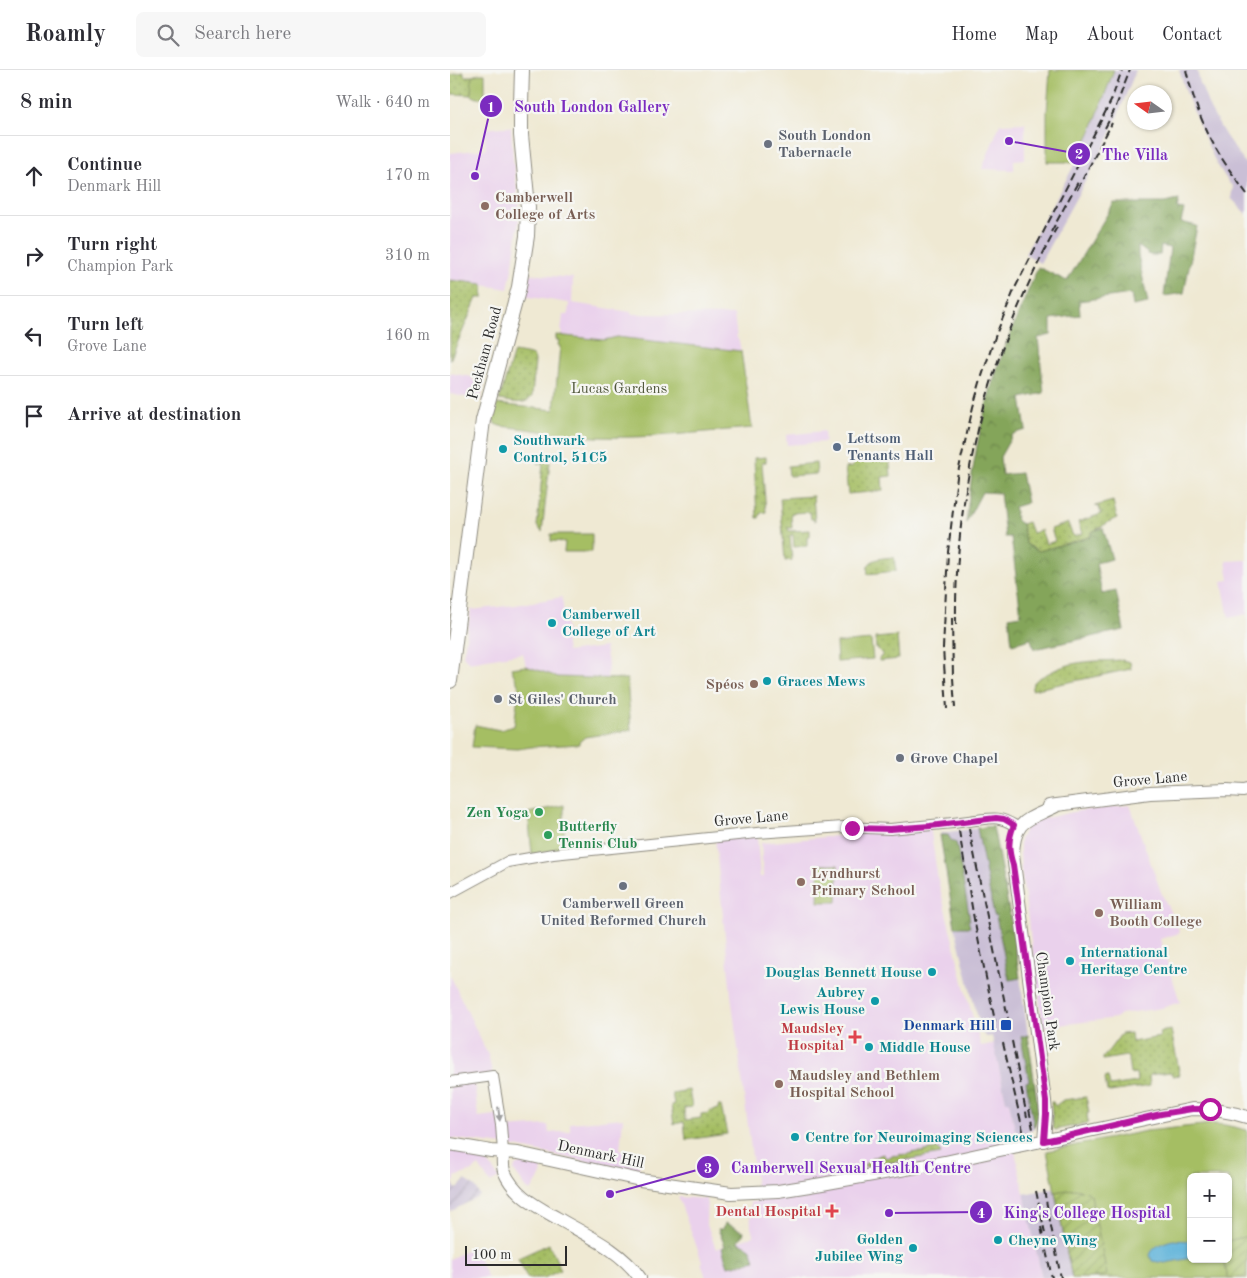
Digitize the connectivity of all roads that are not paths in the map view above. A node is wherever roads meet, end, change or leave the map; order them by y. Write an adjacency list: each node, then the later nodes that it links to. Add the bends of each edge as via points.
1 (522, 70): 2 (highway, Peckham Road, via 521,135 528,207 527,236 519,287 483,420)
2 (451, 678)
3 (1247, 790): 4 (main road, Grove Lane, via 1150,793 1036,808 1025,814)
4 (1017, 826): 5 (street, Grove Lane, bridge, via 996,818 890,829 843,827 757,832 553,854 507,862); 8 (main road, Champion Park, via 1010,835 1009,846 1046,1101)
5 (450, 893)
6 (450, 1082): 10 (street, one-way to 10, via 493,1076)
7 (1247, 1117): 8 (main road, Denmark Hill, via 1210,1109 1192,1109)
8 (1041, 1141): 10 (main road, Denmark Hill, bridge, via 822,1184 778,1191 731,1193 640,1180)
9 (450, 1144): 10 (main road, Denmark Hill)
10 (502, 1152): 11 (main road, via 504,1171 519,1193 604,1245)
11 (640, 1278)

